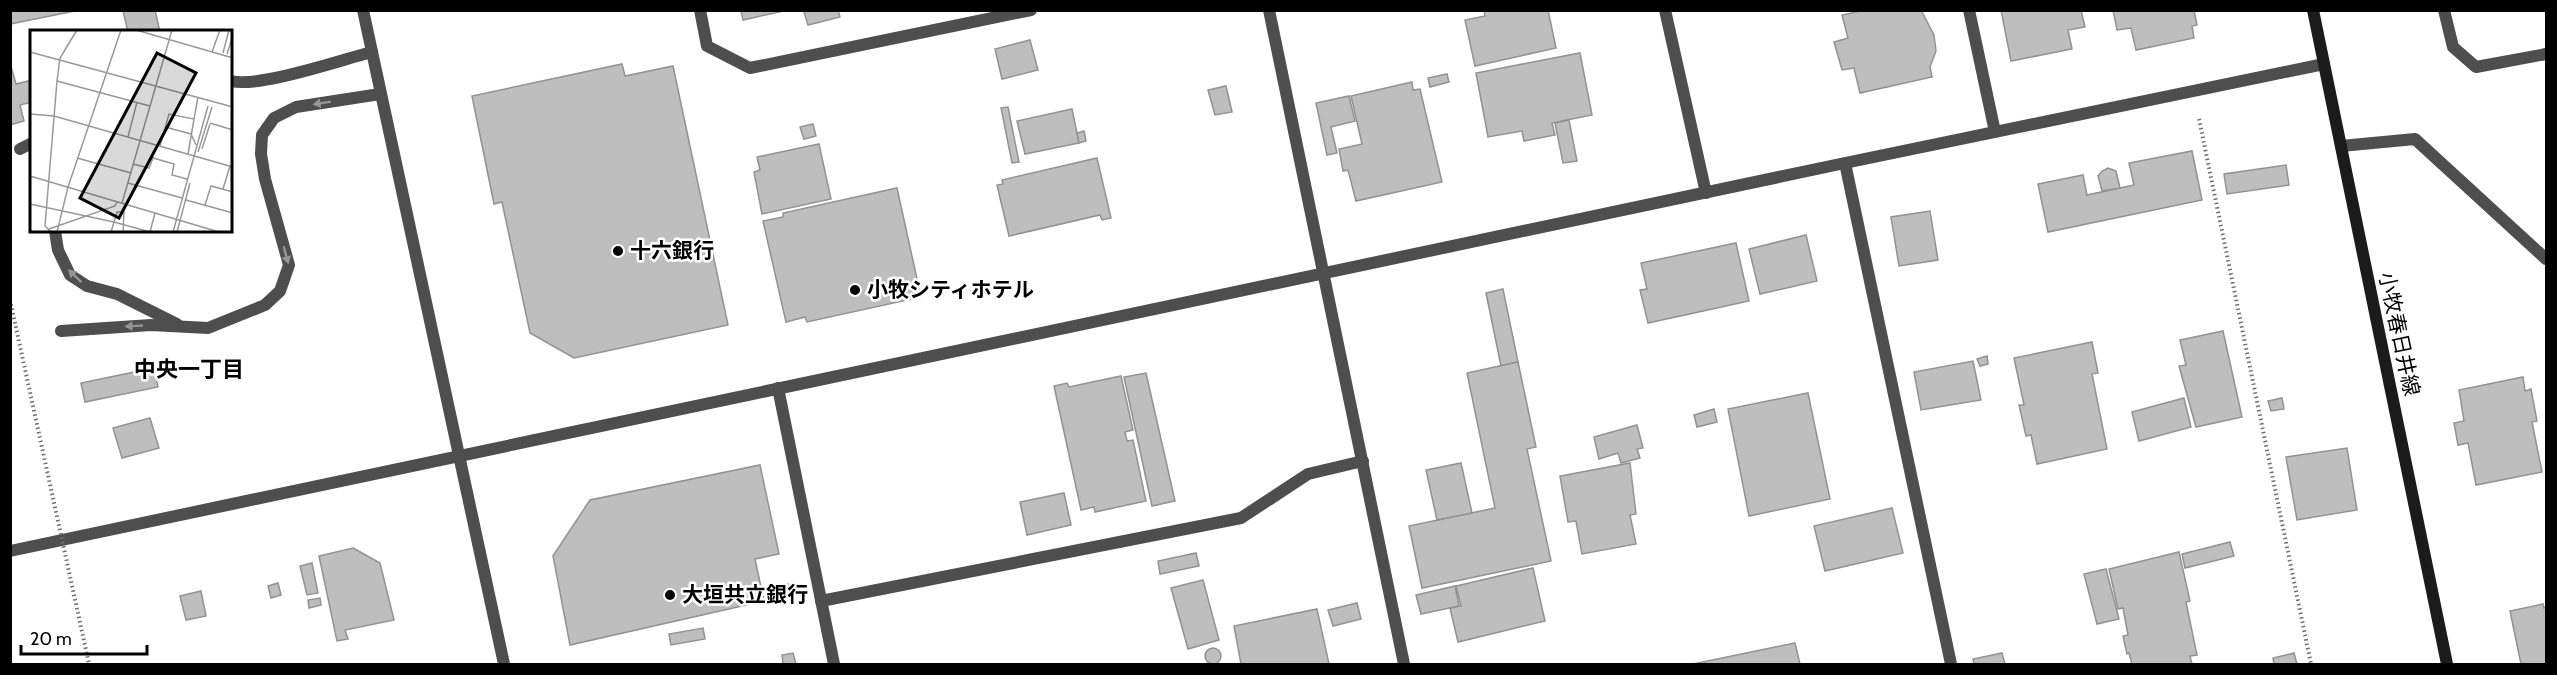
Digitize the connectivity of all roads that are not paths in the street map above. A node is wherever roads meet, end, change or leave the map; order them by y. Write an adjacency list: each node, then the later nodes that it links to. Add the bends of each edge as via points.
1 (363, 10): 11 (street)
2 (700, 10): 10 (street, via 707,46 750,68)
3 (960, 10): 10 (street)
4 (1031, 10): 10 (street)
5 (1269, 10): 24 (street)
6 (1665, 10): 21 (street)
7 (1969, 10): 16 (street)
8 (2313, 10): 13 (main road, 小牧春日井線)
9 (2444, 10): 12 (street, via 2453,47 2476,67)
10 (963, 24)
11 (372, 52): 14 (street, via 267,80); 15 (street)
12 (2547, 54)
13 (2324, 64): 16 (street); 18 (main road, 小牧春日井線)
14 (232, 81)
15 (380, 94): 25 (street, one-way to 25, via 296,107 274,118 262,135 261,154 289,265 280,291 266,305 244,315 208,328); 28 (street)
16 (1995, 132): 20 (street)
17 (30, 144): 19 (street)
18 (2341, 146): 23 (street, via 2415,139); 36 (main road, 小牧春日井線)
19 (20, 149)
20 (1845, 163): 21 (street); 35 (street)
21 (1706, 193): 24 (street)
22 (55, 232): 25 (street, one-way to 22, via 70,275 58,250)
23 (2547, 259)
24 (1324, 273): 27 (street); 29 (street)
25 (183, 327): 26 (street, one-way to 26, via 151,325)
26 (61, 331)
27 (778, 388): 28 (street); 31 (street)
28 (458, 455): 30 (street); 32 (street)
29 (1363, 461): 31 (street, via 1308,474 1241,518); 34 (street)
30 (10, 551)
31 (821, 601): 33 (street)
32 (504, 664)
33 (834, 664)
34 (1404, 664)
35 (1952, 664)
36 (2446, 664)

